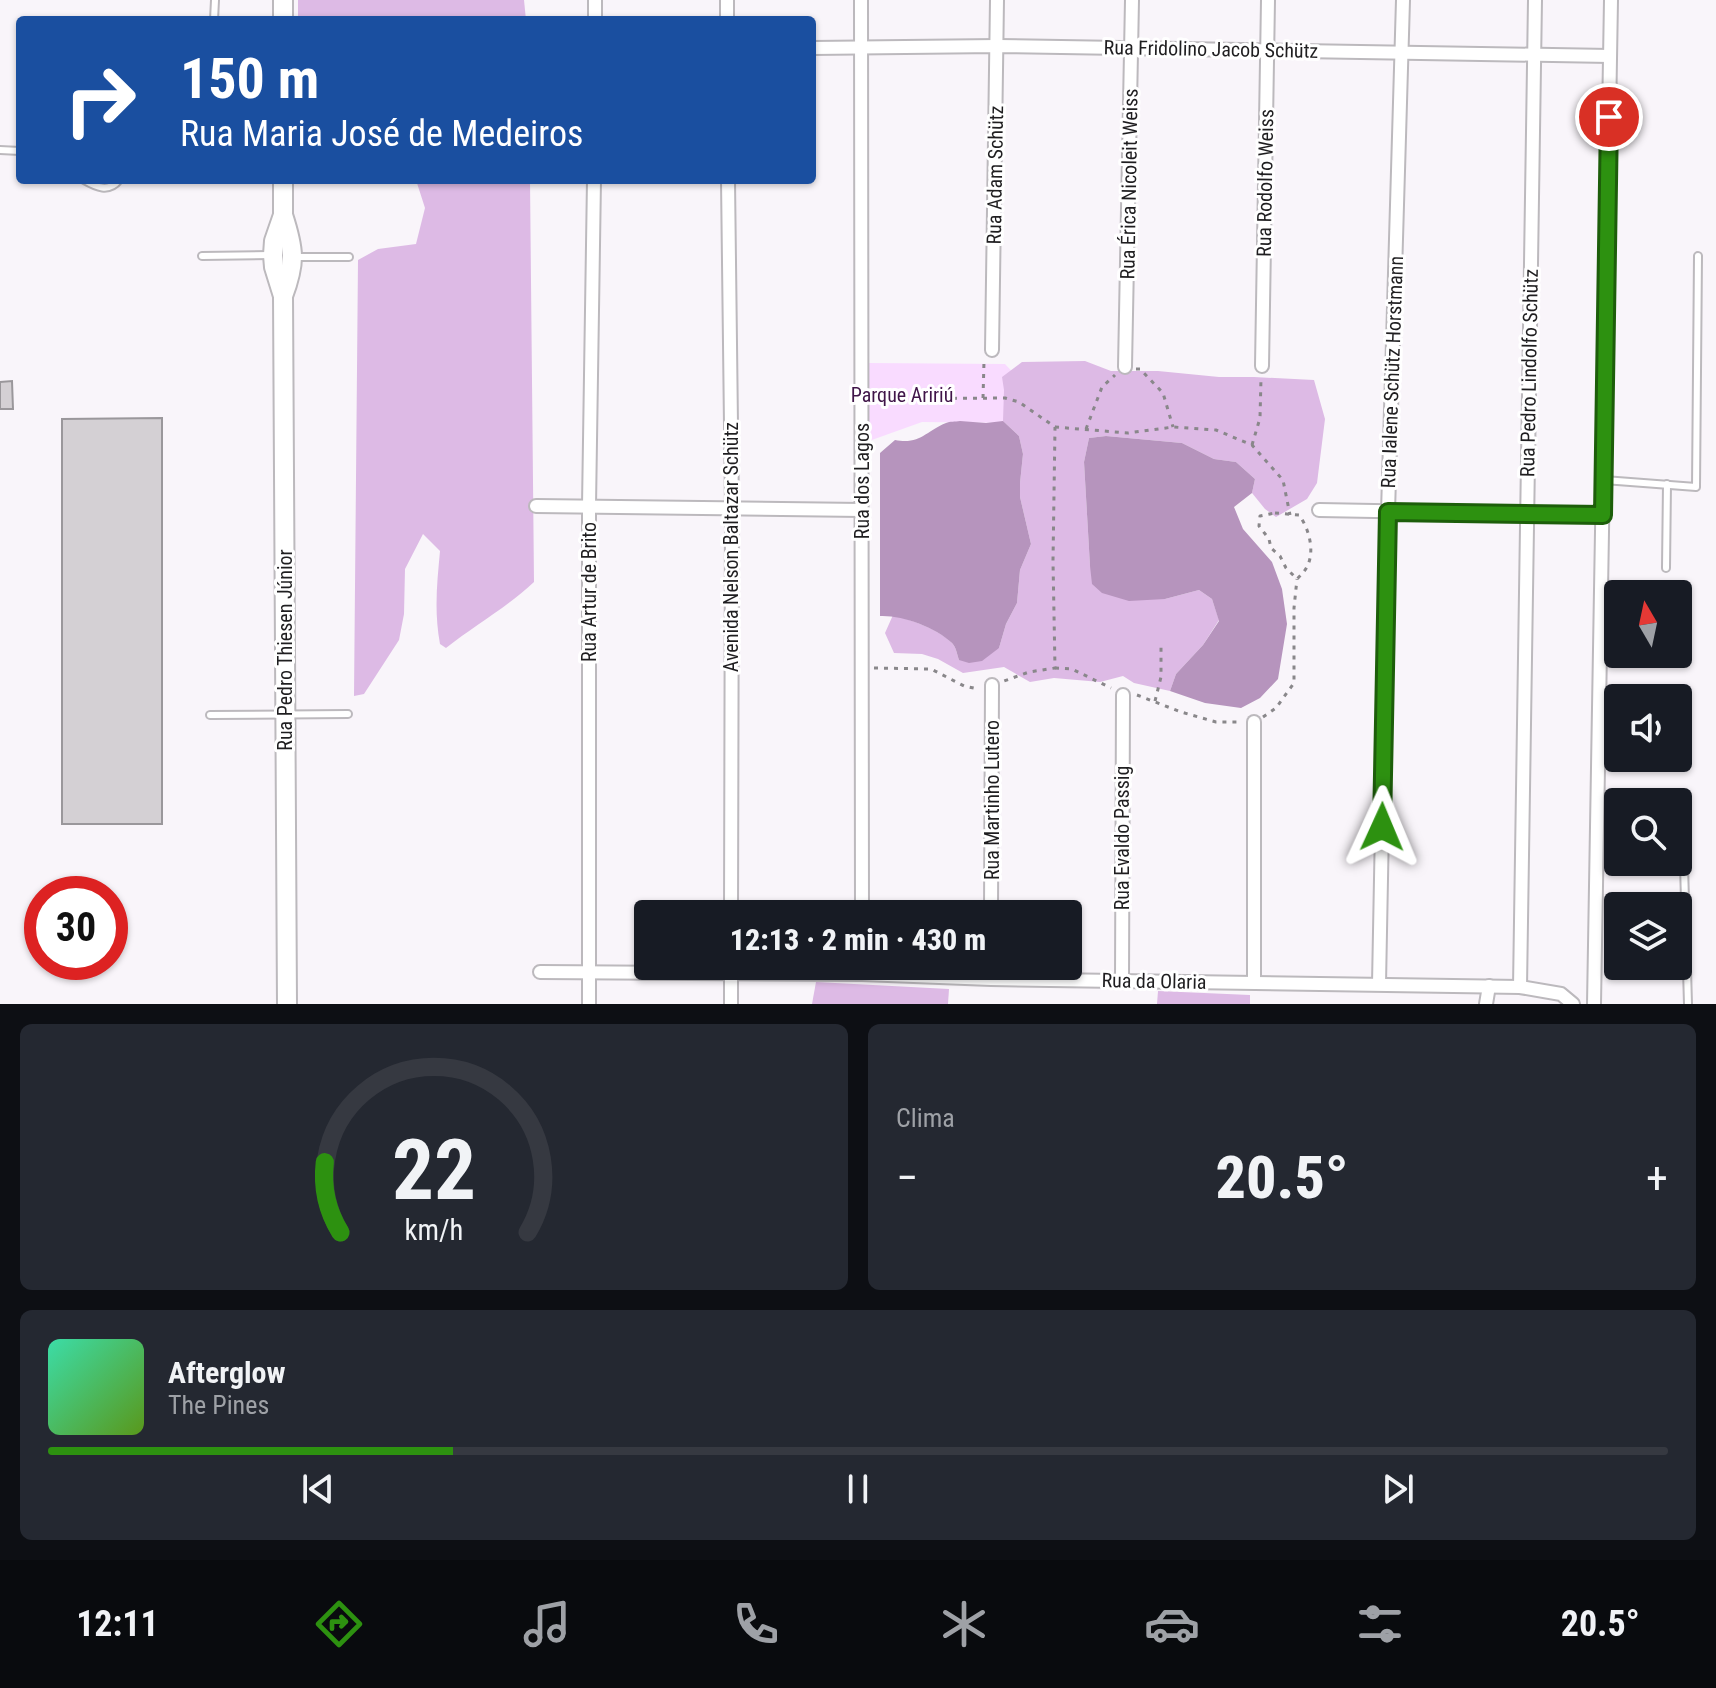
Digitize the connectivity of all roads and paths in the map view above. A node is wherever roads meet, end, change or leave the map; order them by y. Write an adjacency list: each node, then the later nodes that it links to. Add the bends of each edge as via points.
1 (861, 0): 9 (street, Rua dos Lagos)
2 (997, 0): 8 (street, Rua Adam Schütz)
3 (1132, 0): 10 (street, Rua Érica Nicoleit Weiss)
4 (1268, 0): 12 (street, Rua Rodolfo Weiss)
5 (1403, 0): 13 (street, Rua Ialene Schütz Horstmann)
6 (1535, 0): 14 (street, Rua Pedro Lindolfo Schütz)
7 (1611, 0): 15 (street)
8 (998, 46): 9 (street, Rua Fridolino Jacob Schütz); 10 (street, Rua Fridolino Jacob Schütz); 25 (street, Rua Adam Schütz)
9 (861, 47): 11 (street, Rua Fridolino Jacob Schütz); 39 (street, Rua dos Lagos)
10 (1131, 47): 12 (street, Rua Fridolino Jacob Schütz); 27 (street, Rua Érica Nicoleit Weiss)
11 (816, 48)
12 (1268, 51): 13 (street, Rua Fridolino Jacob Schütz); 26 (street, Rua Rodolfo Weiss)
13 (1402, 53): 14 (street, Rua Fridolino Jacob Schütz); 41 (street, Rua Ialene Schütz Horstmann)
14 (1534, 56): 15 (street, Rua Fridolino Jacob Schütz); 42 (street, Rua Pedro Lindolfo Schütz)
15 (1610, 56): 34 (street)
16 (91, 184): 17 (lane, via 106,189)
17 (117, 184)
18 (283, 184): 23 (main road)
19 (594, 184): 37 (street, Rua Artur de Brito)
20 (728, 184): 38 (street, Avenida Nelson Baltazar Schütz)
21 (202, 256): 23 (lane)
22 (1698, 256): 35 (lane, via 1696,487)
23 (283, 257): 24 (lane); 55 (main road, Rua Pedro Thiesen Júnior)
24 (349, 257)
25 (992, 350): 28 (path, via 984,361)
26 (1262, 366): 33 (path, via 1260,418)
27 (1125, 367): 31 (path, via 1140,369 1163,393); 32 (path, via 1102,387)
28 (983, 398): 29 (path); 30 (path, via 1019,402)
29 (877, 399)
30 (1055, 427): 32 (path); 49 (path)
31 (1173, 427): 32 (path, via 1128,433); 33 (path, via 1216,430)
32 (1086, 429)
33 (1252, 445): 43 (path, via 1283,480)
34 (1604, 480): 35 (lane); 44 (street)
35 (1667, 484): 45 (lane)
36 (536, 506): 37 (street)
37 (589, 506): 38 (street); 63 (street, Rua Artur de Brito)
38 (732, 507): 39 (street); 58 (street, Avenida Nelson Baltazar Schütz)
39 (862, 510): 59 (street, Rua dos Lagos)
40 (1319, 510): 41 (street)
41 (1388, 512): 42 (street); 68 (street, Rua Ialene Schütz Horstmann)
42 (1527, 514): 44 (street); 70 (street, Rua Pedro Lindolfo Schütz)
43 (1290, 515): 46 (path, via 1299,515 1306,524 1310,549 1311,559); 46 (path, via 1260,516 1258,522)
44 (1603, 515): 76 (street)
45 (1666, 568)
46 (1297, 579): 56 (path, via 1294,683 1276,708)
47 (1161, 644): 52 (path)
48 (885, 667): 50 (path, via 931,669 972,689)
49 (1055, 668): 50 (path); 51 (path, via 1072,669)
50 (992, 685): 60 (street, Rua Martinho Lutero)
51 (1123, 695): 52 (path); 66 (street, Rua Evaldo Passig)
52 (1155, 701): 56 (path, via 1216,722)
53 (348, 714): 55 (lane)
54 (210, 715): 55 (lane)
55 (286, 715): 71 (main road, Rua Pedro Thiesen Júnior)
56 (1254, 722): 67 (street)
57 (1684, 876): 77 (lane)
58 (731, 900)
59 (862, 900)
60 (991, 900)
61 (634, 971): 63 (street, Rua da Olaria)
62 (540, 972): 63 (street, Rua da Olaria)
63 (589, 972): 72 (street, Rua Artur de Brito)
64 (1082, 978): 66 (street, Rua da Olaria)
65 (731, 980): 73 (street)
66 (1122, 981): 67 (street, Rua da Olaria)
67 (1254, 982): 68 (street, Rua da Olaria)
68 (1379, 984): 69 (street, Rua da Olaria)
69 (1489, 986): 70 (street, Rua da Olaria); 74 (street)
70 (1520, 987): 75 (street, Rua da Olaria, via 1561,994)
71 (287, 1004)
72 (589, 1004)
73 (731, 1004)
74 (1486, 1004)
75 (1573, 1004)
76 (1594, 1004)
77 (1688, 1004)

